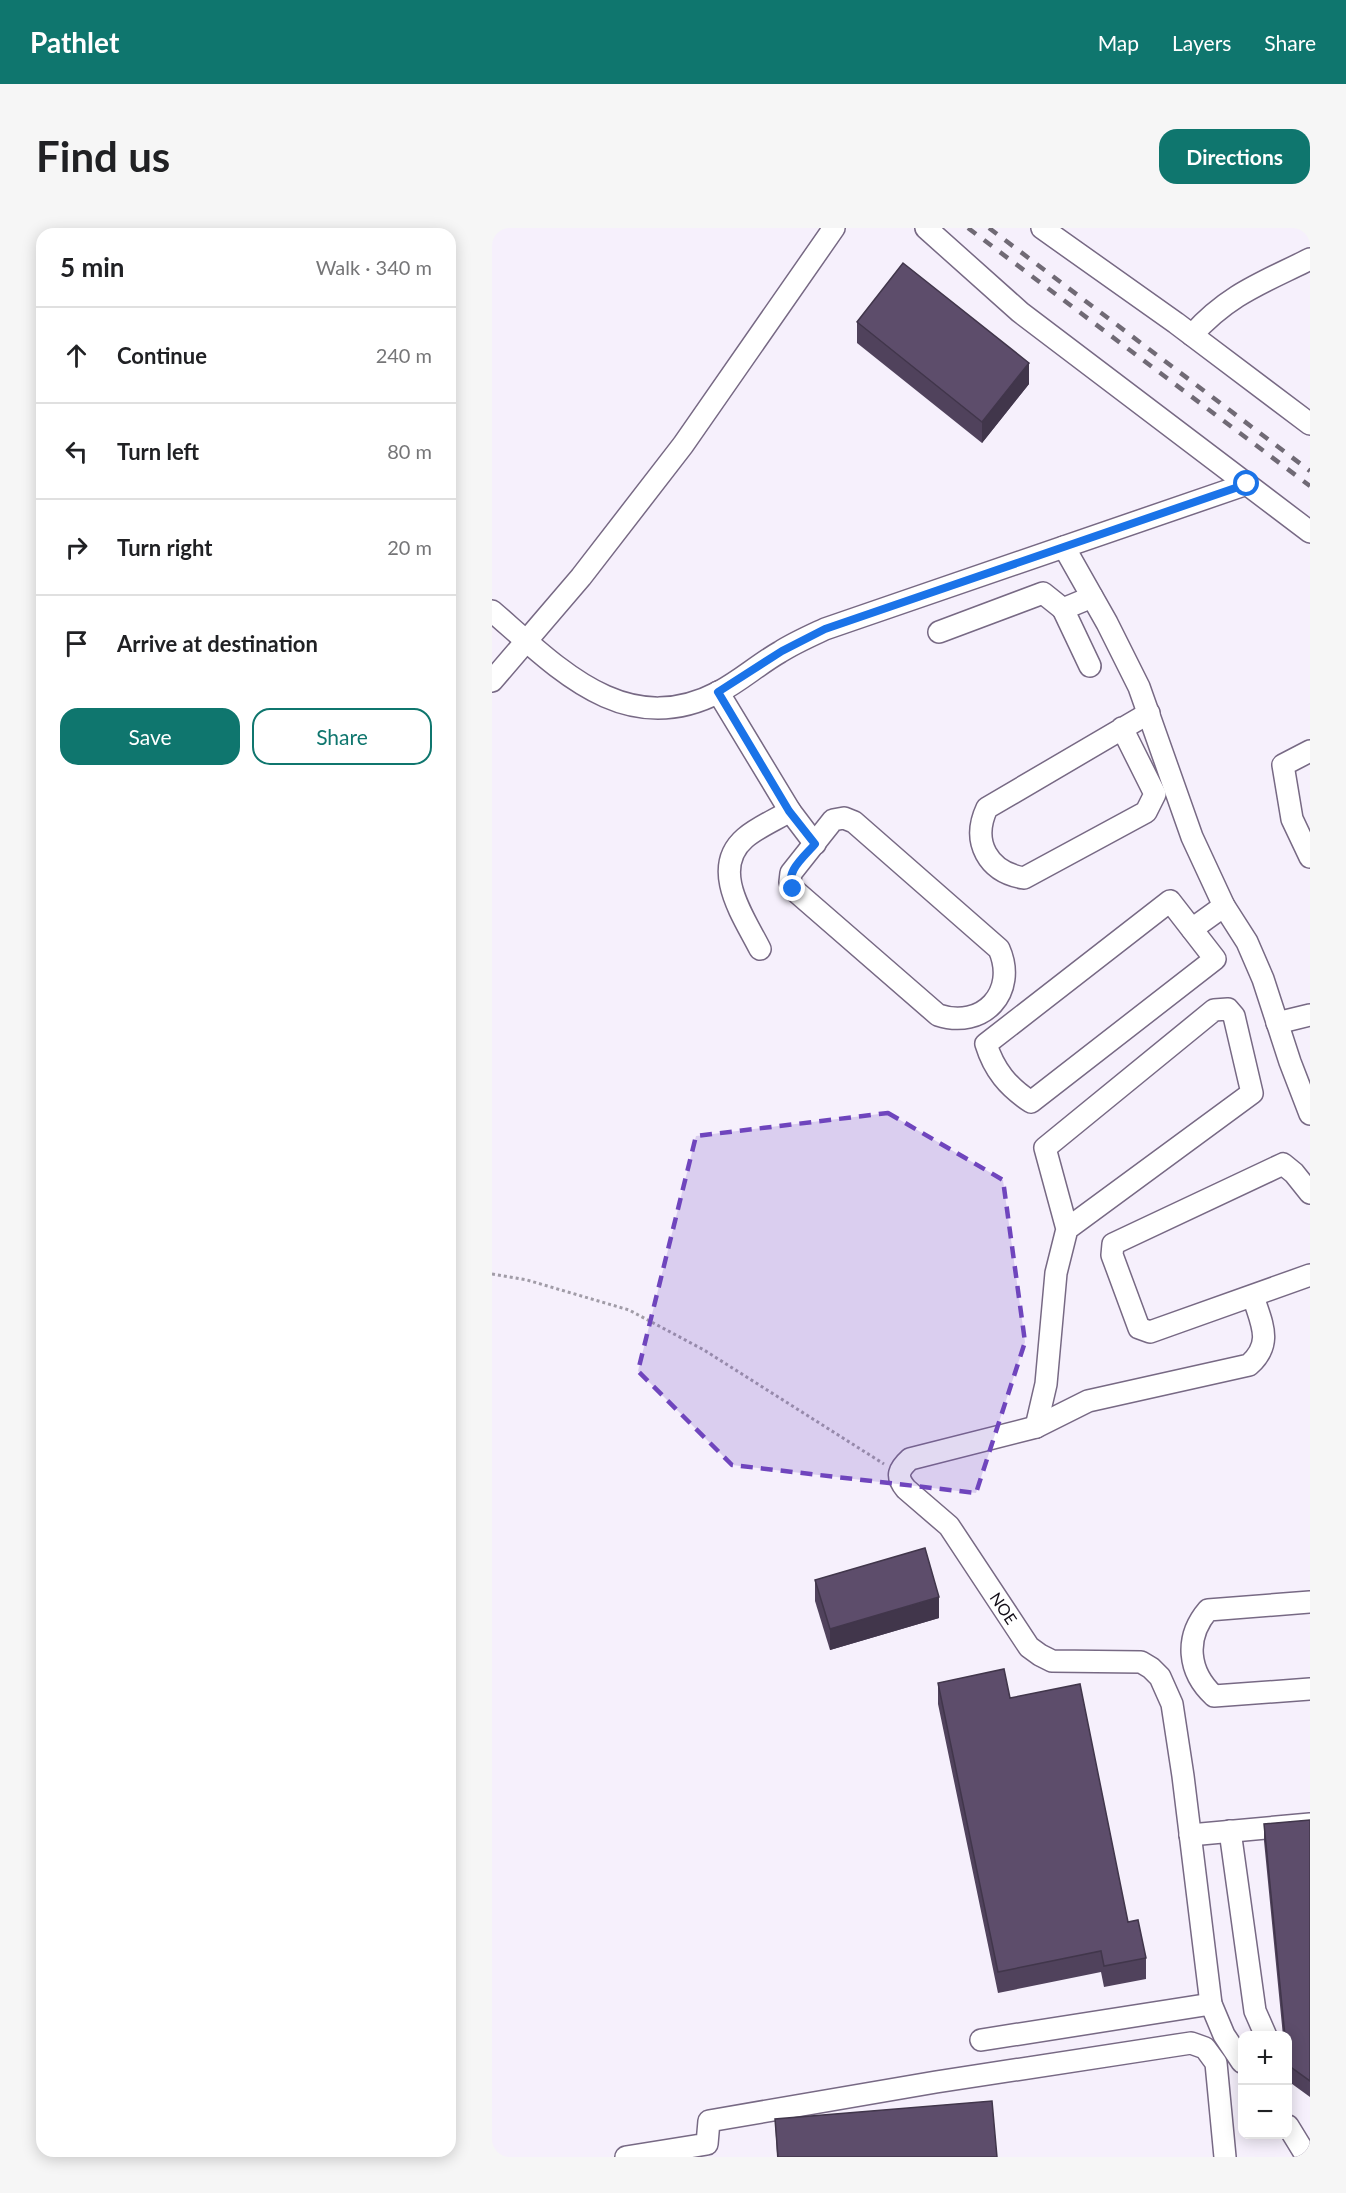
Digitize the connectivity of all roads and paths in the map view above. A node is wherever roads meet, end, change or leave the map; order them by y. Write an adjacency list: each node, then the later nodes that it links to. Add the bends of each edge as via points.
1 (834, 228): 14 (street, via 683,445 581,577)
2 (926, 228): 7 (street, via 1020,312)
3 (1042, 228): 5 (street)
4 (1310, 259): 5 (street, via 1245,291 1215,312)
5 (1192, 335): 6 (street)
6 (1310, 424)
7 (1247, 484): 8 (street); 9 (street)
8 (1310, 532)
9 (1064, 547): 10 (street); 17 (street, via 825,629)
10 (1092, 597): 11 (street); 18 (street)
11 (1063, 609): 13 (street, via 1043,593); 15 (street)
12 (492, 611): 14 (street)
13 (939, 632)
14 (526, 640): 16 (street); 17 (street, via 589,690 615,702 649,709 685,705)
15 (1090, 666)
16 (492, 681)
17 (718, 692): 21 (street)
18 (1149, 713): 19 (street); 24 (street, via 1192,837)
19 (1122, 728): 19 (street, via 987,808 981,835 986,853 998,868 1024,878 1146,812 1155,794)
20 (1310, 751): 23 (street, via 1282,765 1292,819)
21 (789, 811): 22 (street); 26 (street, via 745,838 733,853 731,891)
22 (815, 844): 22 (street, via 833,820 844,818 854,822 999,949 1005,975 1001,993 988,1009 969,1018 938,1015 793,889 791,873)
23 (1310, 857)
24 (1224, 906): 25 (street); 28 (street, via 1263,979)
25 (1192, 929): 25 (street, via 1170,901 986,1044 1001,1076 1031,1102 1215,959)
26 (760, 949)
27 (1310, 1015): 28 (street)
28 (1277, 1023): 29 (street)
29 (1310, 1114)
30 (1310, 1193): 34 (street, via 1283,1164 1113,1244 1112,1255 1139,1328 1150,1332)
31 (1067, 1229): 31 (street, via 1252,1093 1234,1016 1228,1009 1214,1010 1045,1148); 35 (street, via 1056,1273 1047,1384)
32 (492, 1274): 36 (path, via 527,1280 628,1310 704,1350)
33 (1310, 1275): 34 (street)
34 (1253, 1296): 35 (street, via 1264,1345 1249,1365 1088,1401)
35 (1036, 1427): 36 (street, via 910,1459)
36 (898, 1473): 39 (street, NOE, via 906,1489 949,1526 1029,1647 1052,1661 1140,1662 1151,1668)
37 (1310, 1602): 38 (street, via 1208,1610 1193,1635)
38 (1193, 1664): 39 (street); 40 (street, via 1201,1682 1215,1696)
39 (1166, 1688): 43 (street, NOE, via 1172,1704)
40 (1310, 1689)
41 (1310, 1824): 42 (street)
42 (1230, 1831): 43 (street); 45 (street, via 1255,2011)
43 (1190, 1835): 44 (street, NOE)
44 (1211, 2004): 46 (street); 47 (street, NOE)
45 (1264, 2031)
46 (981, 2040)
47 (1238, 2056)
48 (1292, 2134): 51 (street)
49 (626, 2157): 50 (street, via 707,2144 709,2121 1191,2043 1205,2048 1216,2063)
50 (1225, 2157)
51 (1307, 2157)

